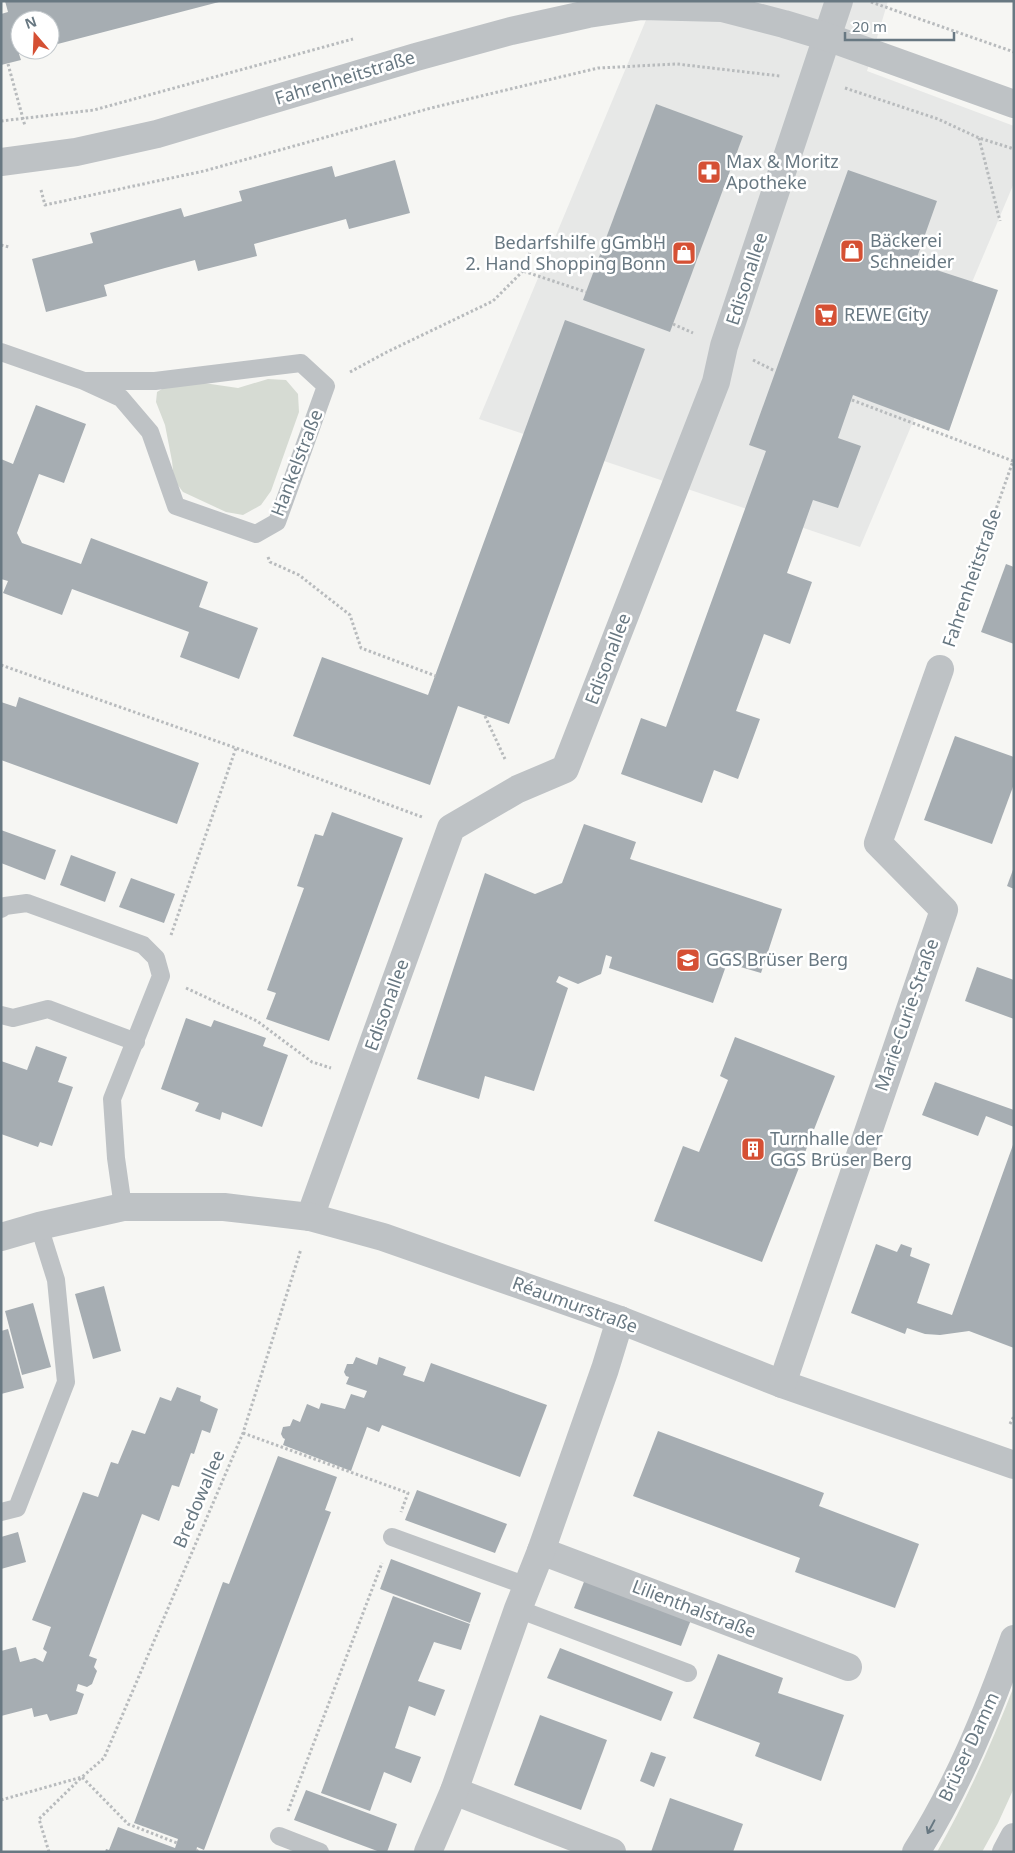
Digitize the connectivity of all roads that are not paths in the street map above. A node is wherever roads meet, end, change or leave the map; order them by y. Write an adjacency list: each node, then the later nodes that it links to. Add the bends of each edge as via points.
1 (839, 1): 3 (street, Edisonallee)
2 (660, 4): 3 (street, Fahrenheitstraße, via 722,8); 5 (street, Fahrenheitstraße, via 588,14 511,31 157,134 76,152)
3 (827, 37): 4 (street, Fahrenheitstraße); 13 (street, Edisonallee, via 724,346 716,382 565,769 518,789 452,828)
4 (1014, 104)
5 (1, 162)
6 (1, 352): 7 (lane, Hankelstraße)
7 (84, 381): 7 (lane, Hankelstraße, via 121,398 150,432 176,506 256,534 277,522 326,386 301,363 155,382)
8 (940, 669): 17 (street, Marie-Curie-Straße, via 878,843 944,910)
9 (1, 909): 11 (lane, via 27,903 143,946 156,958 161,976)
10 (1, 1015): 11 (lane, via 13,1018 48,1009)
11 (136, 1042): 12 (lane, via 112,1099)
12 (123, 1207): 13 (street, Réaumurstraße, via 224,1207); 14 (street, Réaumurstraße)
13 (310, 1217): 16 (street, Réaumurstraße, via 383,1237)
14 (39, 1226): 15 (street, Réaumurstraße); 19 (lane, via 56,1280 66,1382 17,1508)
15 (1, 1237)
16 (620, 1320): 17 (street, Réaumurstraße); 21 (street)
17 (782, 1384): 18 (street, Réaumurstraße)
18 (1014, 1465)
19 (1, 1512)
20 (392, 1536): 22 (lane)
21 (541, 1551): 22 (street); 24 (street, Lilienthalstraße)
22 (522, 1597): 25 (lane); 26 (street)
23 (1014, 1639): 32 (street, Brüser Damm, one-way to 32, via 986,1714)
24 (848, 1667)
25 (688, 1673)
26 (454, 1791): 30 (street); 31 (street)
27 (279, 1836): 29 (lane)
28 (1014, 1837): 33 (street)
29 (320, 1852)
30 (428, 1852)
31 (612, 1852)
32 (916, 1852)
33 (1006, 1852)

